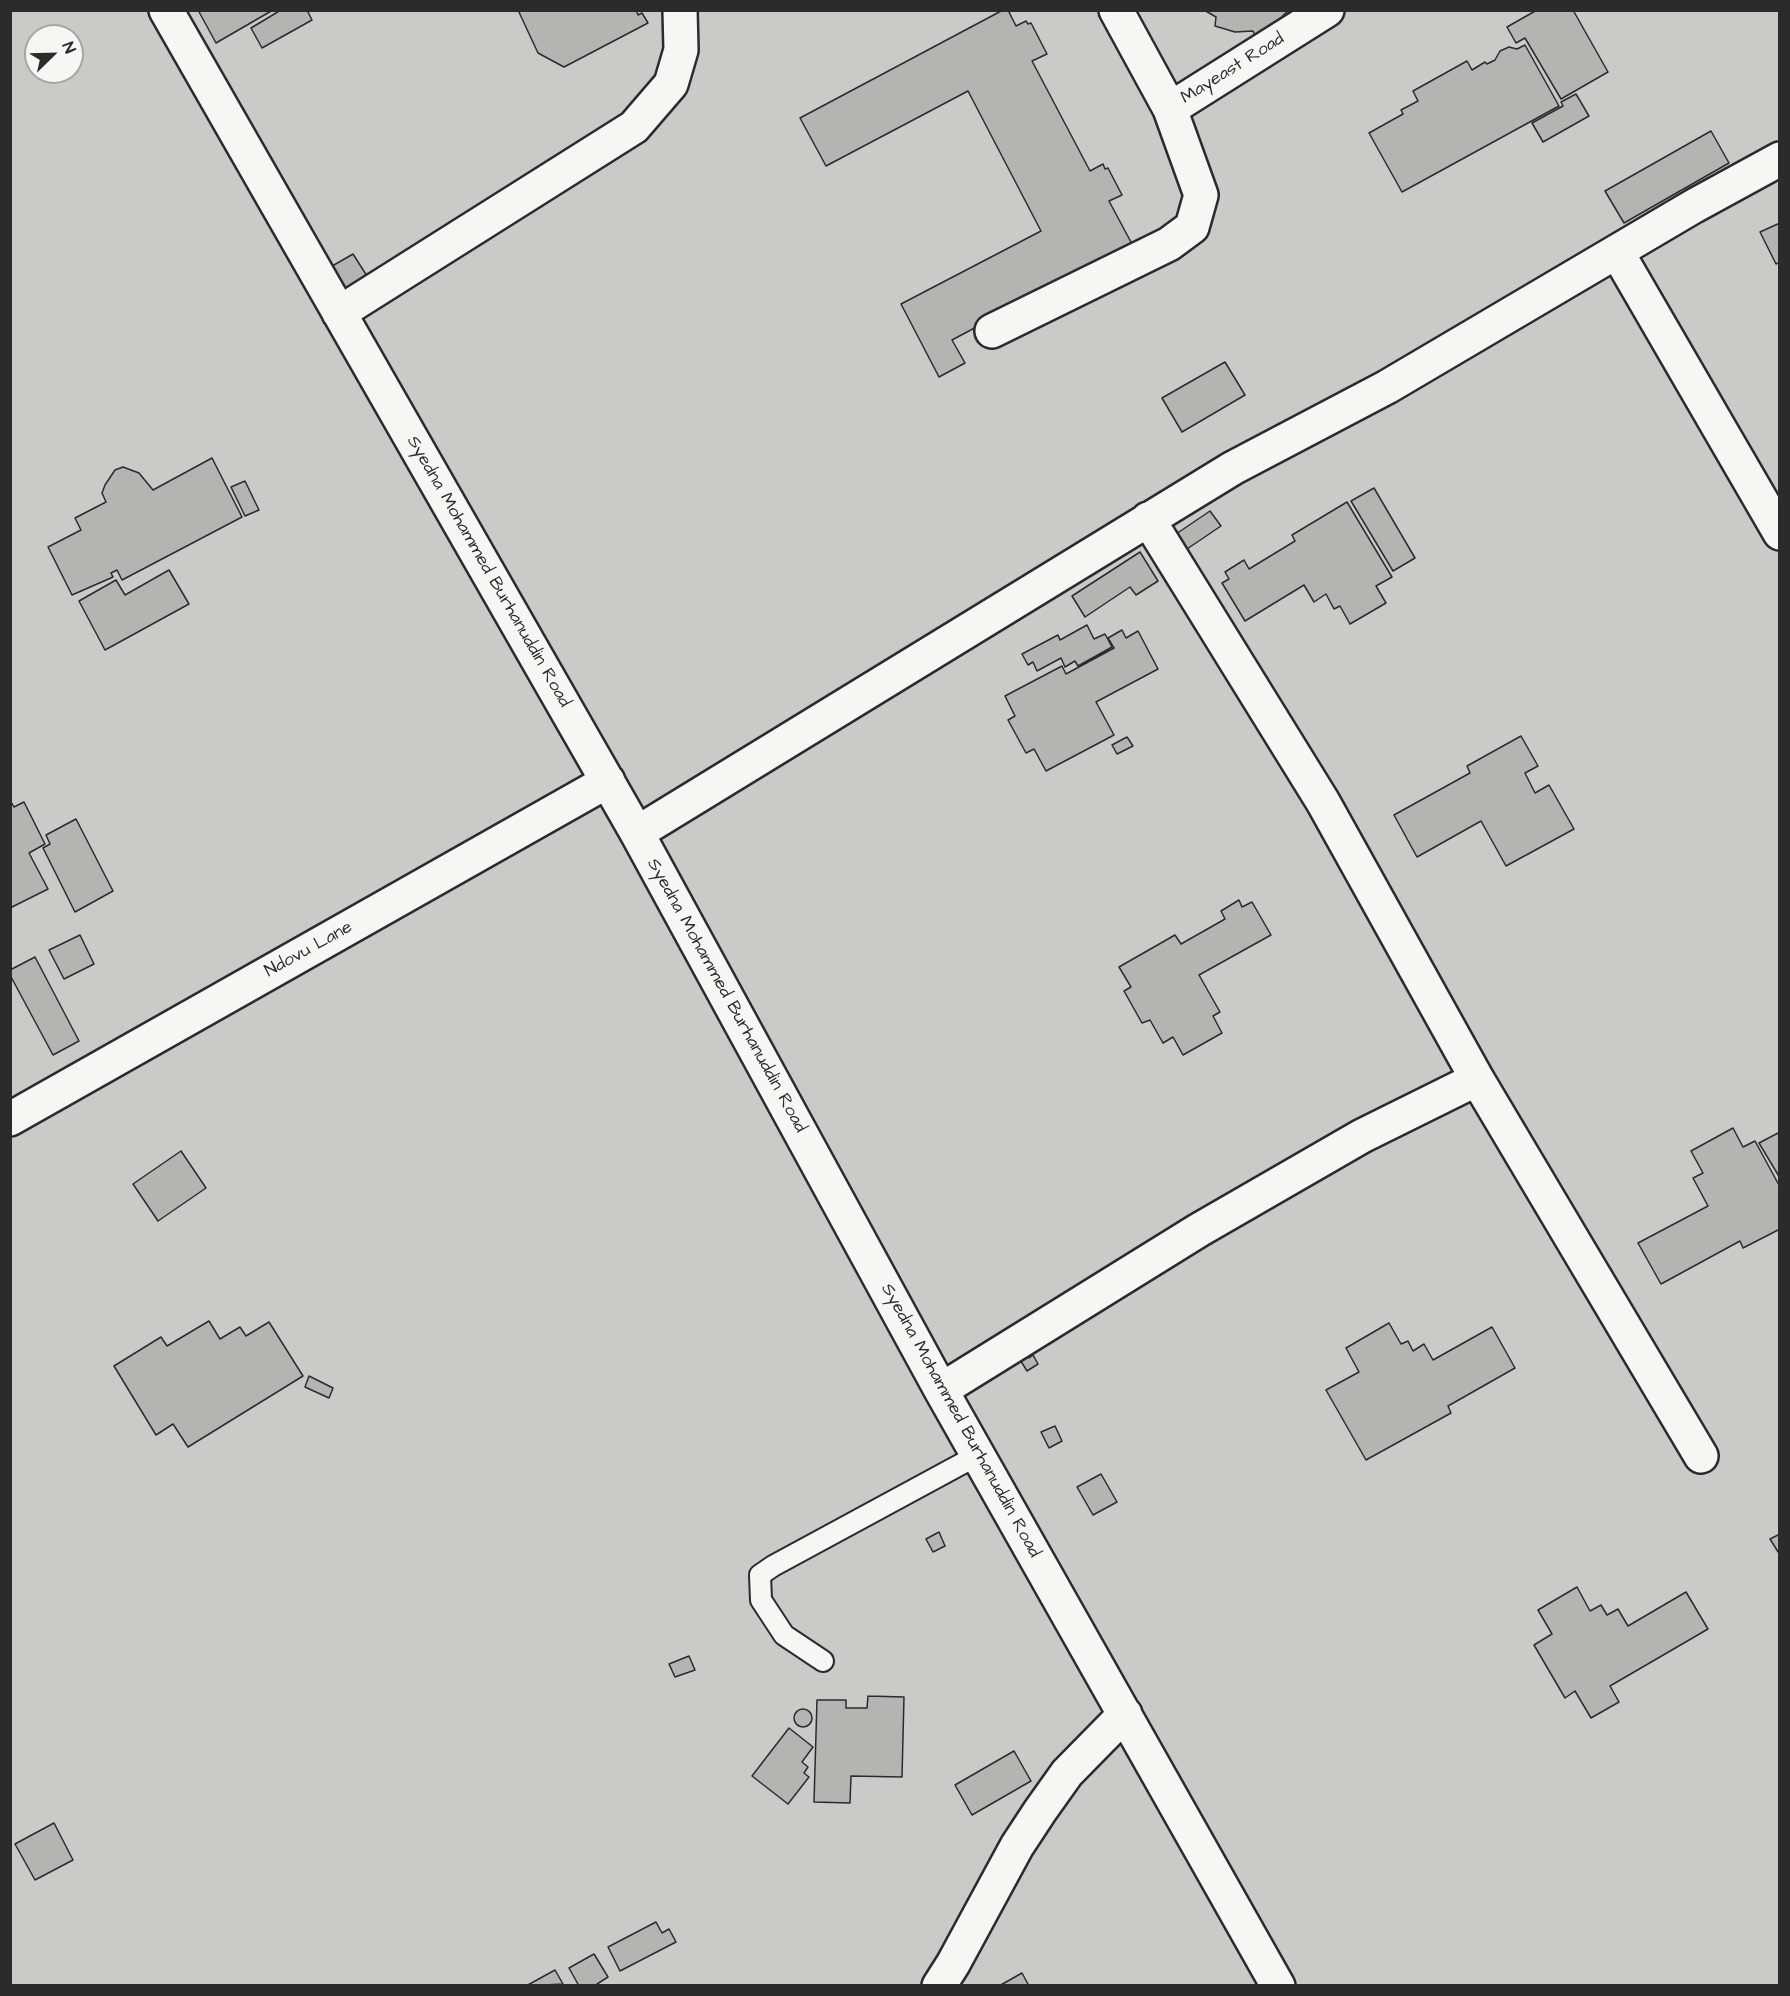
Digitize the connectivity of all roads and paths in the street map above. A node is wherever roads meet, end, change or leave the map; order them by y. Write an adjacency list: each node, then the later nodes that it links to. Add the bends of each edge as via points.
1 (166, 10): 8 (street, Syedna Mohammed Burhanuddin Road)
2 (680, 10): 8 (street, via 681,50 671,84 634,128)
3 (1116, 10): 5 (street)
4 (1327, 10): 5 (street, Mayeast Road)
5 (1170, 109): 9 (street, via 1201,195 1192,227 1169,244)
6 (1779, 159): 7 (street)
7 (1617, 252): 10 (street, via 1387,387 1233,468); 11 (street)
8 (339, 313): 12 (street, Syedna Mohammed Burhanuddin Road)
9 (992, 331)
10 (1148, 519): 13 (street); 14 (street, via 1323,802)
11 (1779, 533)
12 (608, 781): 13 (street, Syedna Mohammed Burhanuddin Road); 15 (street, Ndovu Lane)
13 (637, 832): 16 (street, Syedna Mohammed Burhanuddin Road)
14 (1477, 1079): 16 (street, via 1322,1159); 18 (street)
15 (10, 1119)
16 (941, 1390): 17 (street, Syedna Mohammed Burhanuddin Road)
17 (978, 1455): 19 (lane, via 760,1575 761,1600 784,1635); 20 (street, Syedna Mohammed Burhanuddin Road)
18 (1701, 1456)
19 (824, 1661)
20 (1125, 1714): 21 (street, via 1067,1773 1040,1811); 22 (street, Syedna Mohammed Burhanuddin Road)
21 (939, 1986)
22 (1278, 1986)

